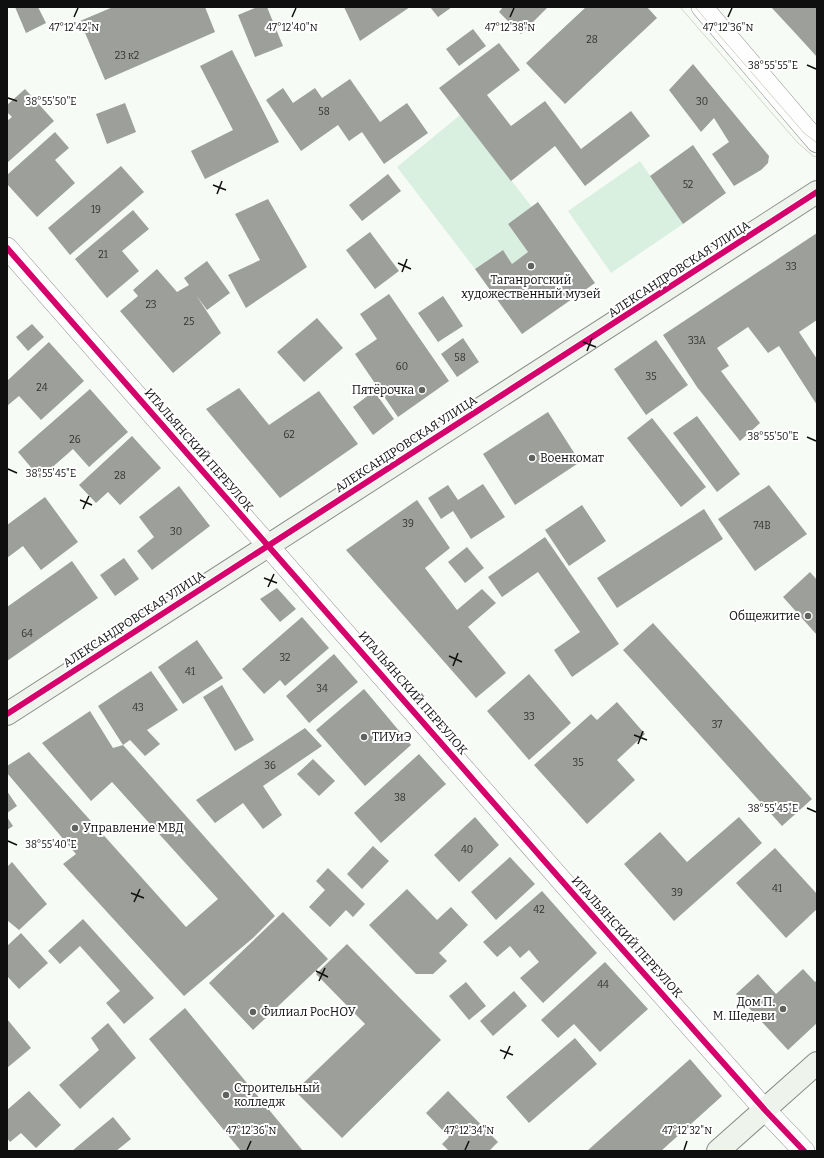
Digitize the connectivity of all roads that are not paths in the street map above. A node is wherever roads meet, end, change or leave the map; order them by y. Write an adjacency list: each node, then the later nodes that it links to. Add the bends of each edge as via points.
1 (702, 7): 2 (street)
2 (817, 142)
3 (817, 192): 5 (street, АЛЕКСАНДРОВСКАЯ УЛИЦА)
4 (7, 248): 5 (street, ИТАЛЬЯНСКИЙ ПЕРЕУЛОК)
5 (269, 546): 6 (street, АЛЕКСАНДРОВСКАЯ УЛИЦА); 8 (street, ИТАЛЬЯНСКИЙ ПЕРЕУЛОК)
6 (7, 714)
7 (817, 1063): 8 (street)
8 (765, 1110): 9 (street); 10 (street, ИТАЛЬЯНСКИЙ ПЕРЕУЛОК)
9 (718, 1151)
10 (804, 1151)

